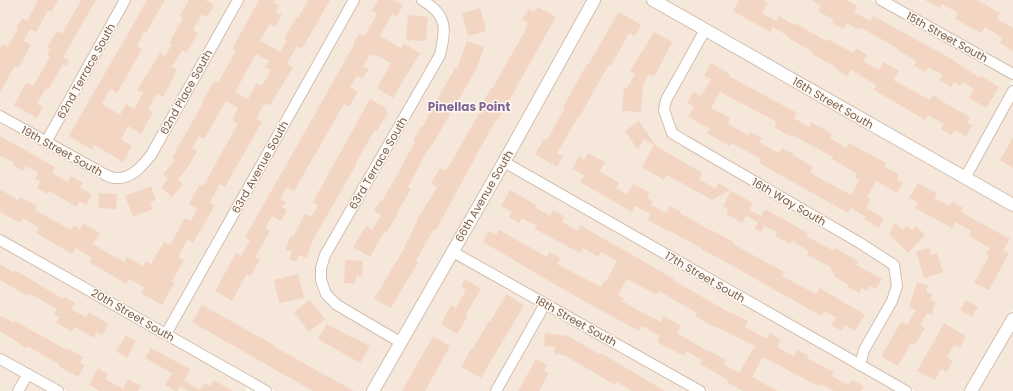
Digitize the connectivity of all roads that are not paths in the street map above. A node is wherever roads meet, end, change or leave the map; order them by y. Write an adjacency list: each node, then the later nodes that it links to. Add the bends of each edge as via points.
1 (125, 0): 12 (street, 62nd Terrace South)
2 (238, 0): 14 (street, 62nd Place South, via 151,155 139,170)
3 (354, 0): 21 (street, 63rd Avenue South)
4 (422, 0): 22 (street, 63rd Terrace South, via 433,6 443,21 445,34 440,55 325,255 321,280 326,294 337,305)
5 (594, 0): 13 (street, 66th Avenue South)
6 (653, 0): 8 (street, 16th Street South)
7 (881, 0): 9 (street, 15th Street South)
8 (705, 30): 15 (street, 16th Street South); 24 (street, 16th Way South, via 666,100 664,110 672,133 894,265 898,286 864,350)
9 (1013, 74)
10 (1013, 90): 15 (street)
11 (0, 116): 12 (street, 19th Street South)
12 (46, 142): 14 (street, 19th Street South, via 104,174 115,178)
13 (504, 162): 18 (street, 66th Avenue South); 24 (street, 17th Street South)
14 (127, 177)
15 (965, 178): 16 (street, 16th Street South)
16 (1013, 205)
17 (0, 240): 21 (street, 20th Street South)
18 (453, 252): 19 (street, 18th Street South); 22 (street, 66th Avenue South)
19 (545, 304): 31 (street); 32 (street, 18th Street South)
20 (1013, 319): 34 (street)
21 (166, 334): 26 (street, 20th Street South)
22 (400, 342): 30 (street, 66th Avenue South)
23 (0, 359): 25 (street)
24 (860, 365): 33 (street, 17th Street South)
25 (28, 374): 27 (street); 28 (street)
26 (253, 388): 29 (street, 20th Street South)
27 (18, 391)
28 (58, 391)
29 (266, 391)
30 (373, 391)
31 (496, 391)
32 (700, 391)
33 (906, 391)
34 (971, 391)

